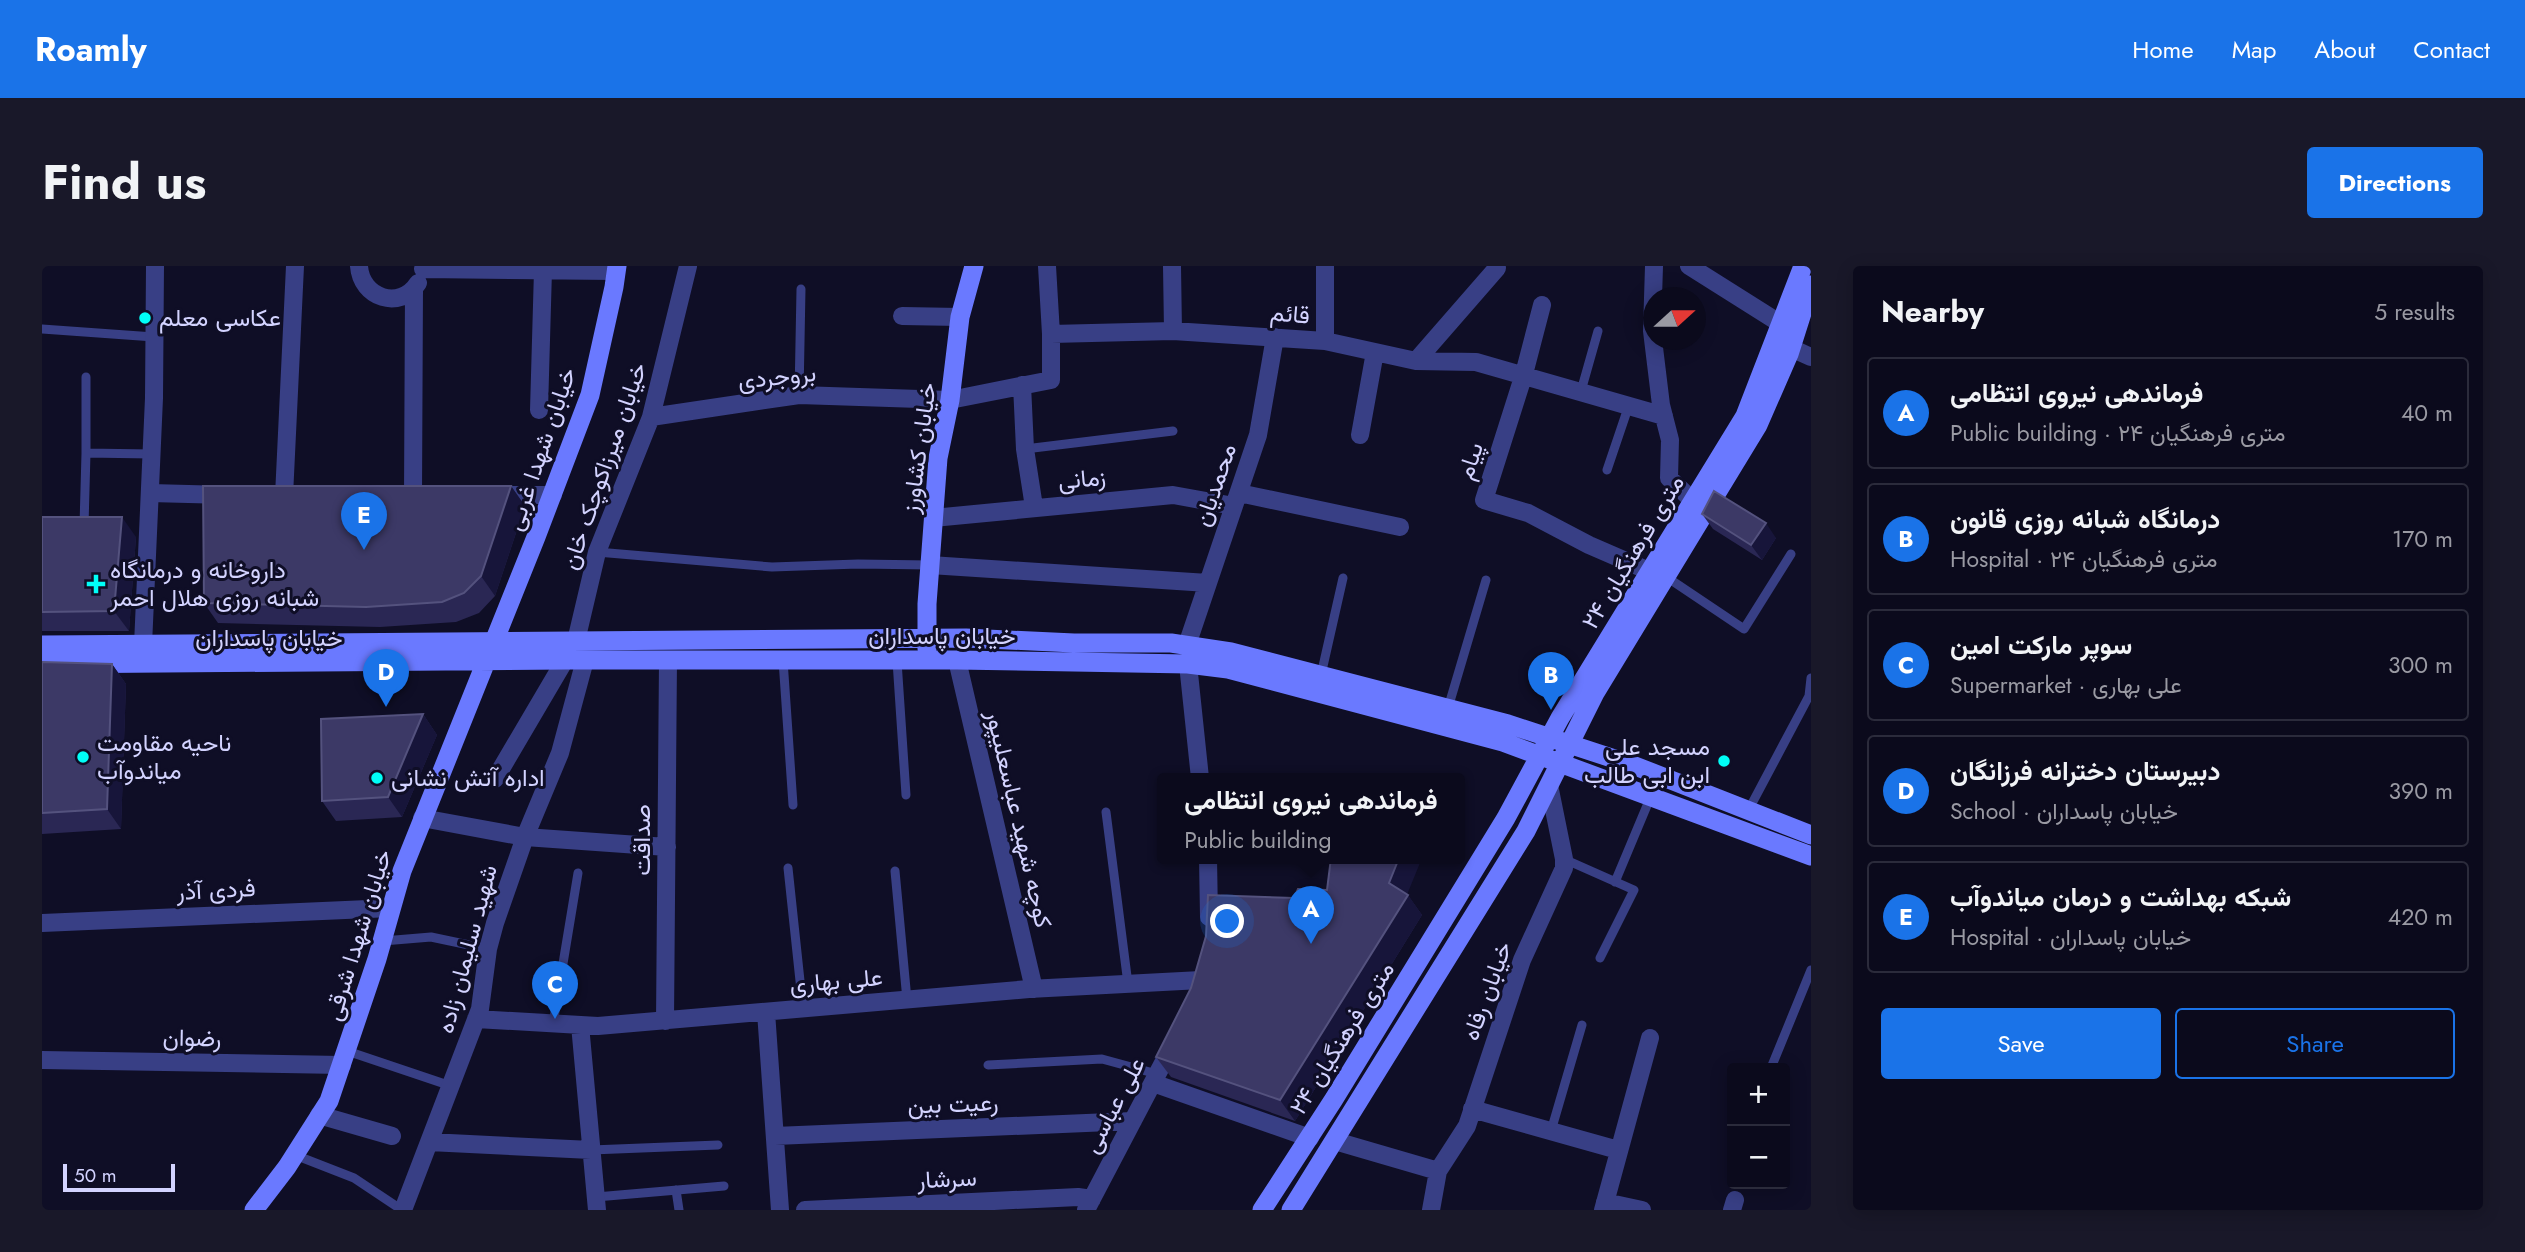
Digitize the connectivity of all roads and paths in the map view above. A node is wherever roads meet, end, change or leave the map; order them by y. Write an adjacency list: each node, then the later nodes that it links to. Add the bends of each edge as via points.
1 (155, 266): 27 (street)
2 (295, 266): 55 (street)
3 (359, 266): 17 (street, via 361,279 375,295 396,299)
4 (688, 266): 42 (street, خیابان میرزاکوچک خان)
5 (974, 266): 21 (main road, خیابان کشاورز)
6 (1047, 266): 26 (street)
7 (1172, 266): 24 (street)
8 (1325, 266): 29 (street)
9 (1654, 266): 43 (street, via 1653,331)
10 (1689, 266): 22 (street)
11 (1802, 266): 22 (main road, ۲۴ متری فرهنگیان)
12 (423, 268): 15 (street); 17 (street)
13 (1497, 268): 33 (street)
14 (616, 269): 15 (street); 54 (main road, خیابان شهدا غربی, via 590,395)
15 (543, 270): 41 (street)
16 (1811, 285): 30 (main road, ۲۴ متری فرهنگیان)
17 (414, 289): 52 (street)
18 (800, 289): 38 (lane)
19 (1542, 305): 34 (street, پیام)
20 (902, 316): 21 (street)
21 (960, 317): 39 (main road, خیابان کشاورز)
22 (1781, 324): 57 (main road, ۲۴ متری فرهنگیان, via 1745,416)
23 (42, 329): 27 (lane)
24 (1173, 331): 26 (street, قائم); 28 (street, قائم)
25 (1598, 331): 37 (lane)
26 (1051, 334): 36 (street, via 1051,380)
27 (154, 337): 48 (street)
28 (1275, 337): 29 (street, قائم); 56 (street, محمدیان, via 1258,435)
29 (1325, 341): 31 (street, قائم)
30 (1791, 348): 32 (street); 65 (main road, ۲۴ متری فرهنگیان, via 1758,425)
31 (1375, 352): 33 (street, قائم); 45 (street)
32 (1811, 357)
33 (1416, 361): 34 (street, قائم, via 1476,362)
34 (1524, 374): 37 (street, قائم); 65 (street, پیام, via 1483,500 1528,513)
35 (86, 377): 47 (lane)
36 (1021, 385): 39 (street); 46 (street)
37 (1581, 391): 40 (street, قائم)
38 (800, 395): 39 (street, بروجردی); 42 (street, بروجردی)
39 (950, 400): 59 (main road, خیابان کشاورز, via 938,458)
40 (1629, 405): 43 (street, قائم); 49 (lane)
41 (539, 410)
42 (651, 416): 62 (street, خیابان میرزاکوچک خان)
43 (1664, 416): 57 (street, via 1670,440 1669,478)
44 (1173, 431): 46 (lane)
45 (1360, 435)
46 (1025, 449): 58 (street)
47 (86, 453): 48 (lane); 61 (lane)
48 (152, 454): 50 (street)
49 (1606, 470)
50 (150, 493): 51 (street); 73 (street)
51 (244, 495)
52 (413, 495)
53 (469, 495): 54 (street)
54 (552, 495): 71 (main road, خیابان شهدا غربی)
55 (284, 496)
56 (1236, 499): 58 (street, زمانی, via 1173,495); 60 (street, زمانی); 68 (street, محمدیان)
57 (1692, 500): 65 (main road, ۲۴ متری فرهنگیان)
58 (1034, 508): 59 (street, زمانی)
59 (933, 518): 64 (main road, خیابان کشاورز)
60 (1401, 527)
61 (84, 531)
62 (597, 552): 64 (lane, via 772,567); 70 (street, خیابان میرزاکوچک خان)
63 (1791, 554): 65 (lane, via 1744,629)
64 (930, 565): 68 (street); 69 (main road, خیابان کشاورز)
65 (1657, 574): 87 (main road, ۲۴ متری فرهنگیان); 88 (main road, ۲۴ متری فرهنگیان)
66 (1343, 578): 84 (lane)
67 (1486, 580): 86 (lane)
68 (1208, 583): 74 (street, محمدیان)
69 (927, 639): 70 (main road, خیابان پاسداران); 74 (main road, خیابان پاسداران, via 1171,643); 79 (main road, خیابان کشاورز)
70 (576, 641): 71 (main road, خیابان پاسداران)
71 (493, 642): 73 (main road, خیابان پاسداران); 81 (main road, خیابان شهدا غربی)
72 (42, 645): 73 (main road, خیابان پاسداران)
73 (143, 645)
74 (1188, 655): 80 (main road, خیابان پاسداران); 84 (main road, خیابان پاسداران, via 1231,652); 87 (main road, خیابان پاسداران, via 1438,723); 89 (street)
75 (565, 660): 76 (main road, خیابان پاسداران); 81 (main road, خیابان پاسداران); 90 (street)
76 (585, 660): 77 (main road, خیابان پاسداران); 99 (street, شهید سلیمان زاده, via 560,753)
77 (668, 660): 78 (main road, خیابان پاسداران); 100 (street, صداقت)
78 (783, 660): 82 (main road, خیابان پاسداران); 94 (lane)
79 (927, 660): 80 (main road, خیابان پاسداران); 82 (main road, خیابان پاسداران)
80 (957, 660): 117 (street, کوچه شهید عباسعلیپور)
81 (486, 661): 83 (main road, خیابان پاسداران); 97 (main road, خیابان شهدا شرقی)
82 (897, 661): 92 (lane)
83 (42, 664)
84 (1321, 674): 86 (main road, خیابان پاسداران)
85 (1811, 678): 95 (lane, via 1809,696)
86 (1448, 708): 87 (main road, خیابان پاسداران)
87 (1544, 746): 88 (main road, خیابان پاسداران); 140 (main road, ۲۴ متری فرهنگیان, via 1506,818)
88 (1565, 754): 91 (main road, ۲۴ متری فرهنگیان); 93 (main road, خیابان پاسداران); 95 (main road, خیابان پاسداران, via 1630,764)
89 (1200, 773)
90 (495, 779)
91 (1549, 785): 102 (street, خیابان رفاه); 141 (main road, ۲۴ متری فرهنگیان, via 1526,831)
92 (906, 795)
93 (1651, 796): 101 (main road, خیابان پاسداران); 107 (lane)
94 (793, 805)
95 (1748, 811): 98 (main road, خیابان پاسداران)
96 (1106, 812): 116 (lane)
97 (422, 818): 99 (street); 108 (main road, خیابان شهدا شرقی)
98 (1811, 835)
99 (525, 837): 100 (street); 112 (street, شهید سلیمان زاده)
100 (667, 848): 122 (street, صداقت)
101 (1811, 856)
102 (1564, 859): 107 (lane); 134 (street, خیابان رفاه, via 1522,960)
103 (1209, 864): 110 (street)
104 (788, 868): 119 (lane)
105 (895, 871): 118 (lane)
106 (578, 873): 123 (lane)
107 (1615, 882): 113 (lane, via 1633,890)
108 (391, 908): 109 (street, فردی آذر); 111 (main road, خیابان شهدا شرقی)
109 (42, 923)
110 (1209, 941)
111 (382, 942): 112 (lane, via 431,937); 128 (main road, خیابان شهدا شرقی)
112 (488, 949): 121 (street, شهید سلیمان زاده)
113 (1600, 958)
114 (1206, 962): 116 (street, علی بهاری, via 1199,986)
115 (1811, 970): 130 (lane)
116 (1128, 984): 117 (street, علی بهاری)
117 (1034, 989): 118 (street, علی بهاری)
118 (908, 1000): 119 (street, علی بهاری)
119 (803, 1009): 120 (street, علی بهاری)
120 (766, 1012): 122 (street, علی بهاری); 139 (street)
121 (476, 1019): 123 (street, علی بهاری); 133 (street, شهید سلیمان زاده)
122 (665, 1021): 124 (street, علی بهاری)
123 (553, 1024): 124 (street, علی بهاری)
124 (580, 1025): 144 (street)
125 (1582, 1025): 137 (lane)
126 (1182, 1028): 132 (street, علی عباسی)
127 (1650, 1038): 145 (street)
128 (345, 1058): 129 (street, رضوان); 133 (lane); 135 (main road, خیابان شهدا شرقی)
129 (42, 1060)
130 (1773, 1063)
131 (988, 1065): 132 (lane, via 1101,1059)
132 (1155, 1079): 136 (street, علی عباسی); 140 (street)
133 (451, 1086): 142 (street, شهید سلیمان زاده)
134 (1472, 1109): 137 (street); 147 (street, خیابان رفاه, via 1467,1126)
135 (319, 1115): 138 (street); 146 (main road, خیابان شهدا شرقی)
136 (1133, 1121): 139 (street, رعیت بین); 151 (street, علی عباسی)
137 (1551, 1131): 145 (street)
138 (392, 1136)
139 (775, 1136): 156 (street)
140 (1310, 1138): 158 (main road, ۲۴ متری فرهنگیان)
141 (1335, 1140): 147 (street); 159 (main road, ۲۴ متری فرهنگیان)
142 (429, 1142): 144 (street); 154 (street, شهید سلیمان زاده)
143 (718, 1146): 144 (lane)
144 (592, 1150): 150 (street)
145 (1618, 1150): 152 (street)
146 (294, 1155): 153 (main road, خیابان شهدا شرقی); 154 (lane, via 354,1178)
147 (1438, 1171): 160 (street, خیابان رفاه)
148 (724, 1186): 149 (lane)
149 (676, 1190): 150 (lane); 155 (lane)
150 (596, 1203)
151 (1089, 1205): 157 (street, سرشار, via 1078,1197)
152 (1604, 1206): 161 (street)
153 (254, 1210)
154 (403, 1210)
155 (678, 1210)
156 (780, 1210)
157 (805, 1210)
158 (1262, 1210)
159 (1291, 1210)
160 (1432, 1210)
161 (1642, 1210)

